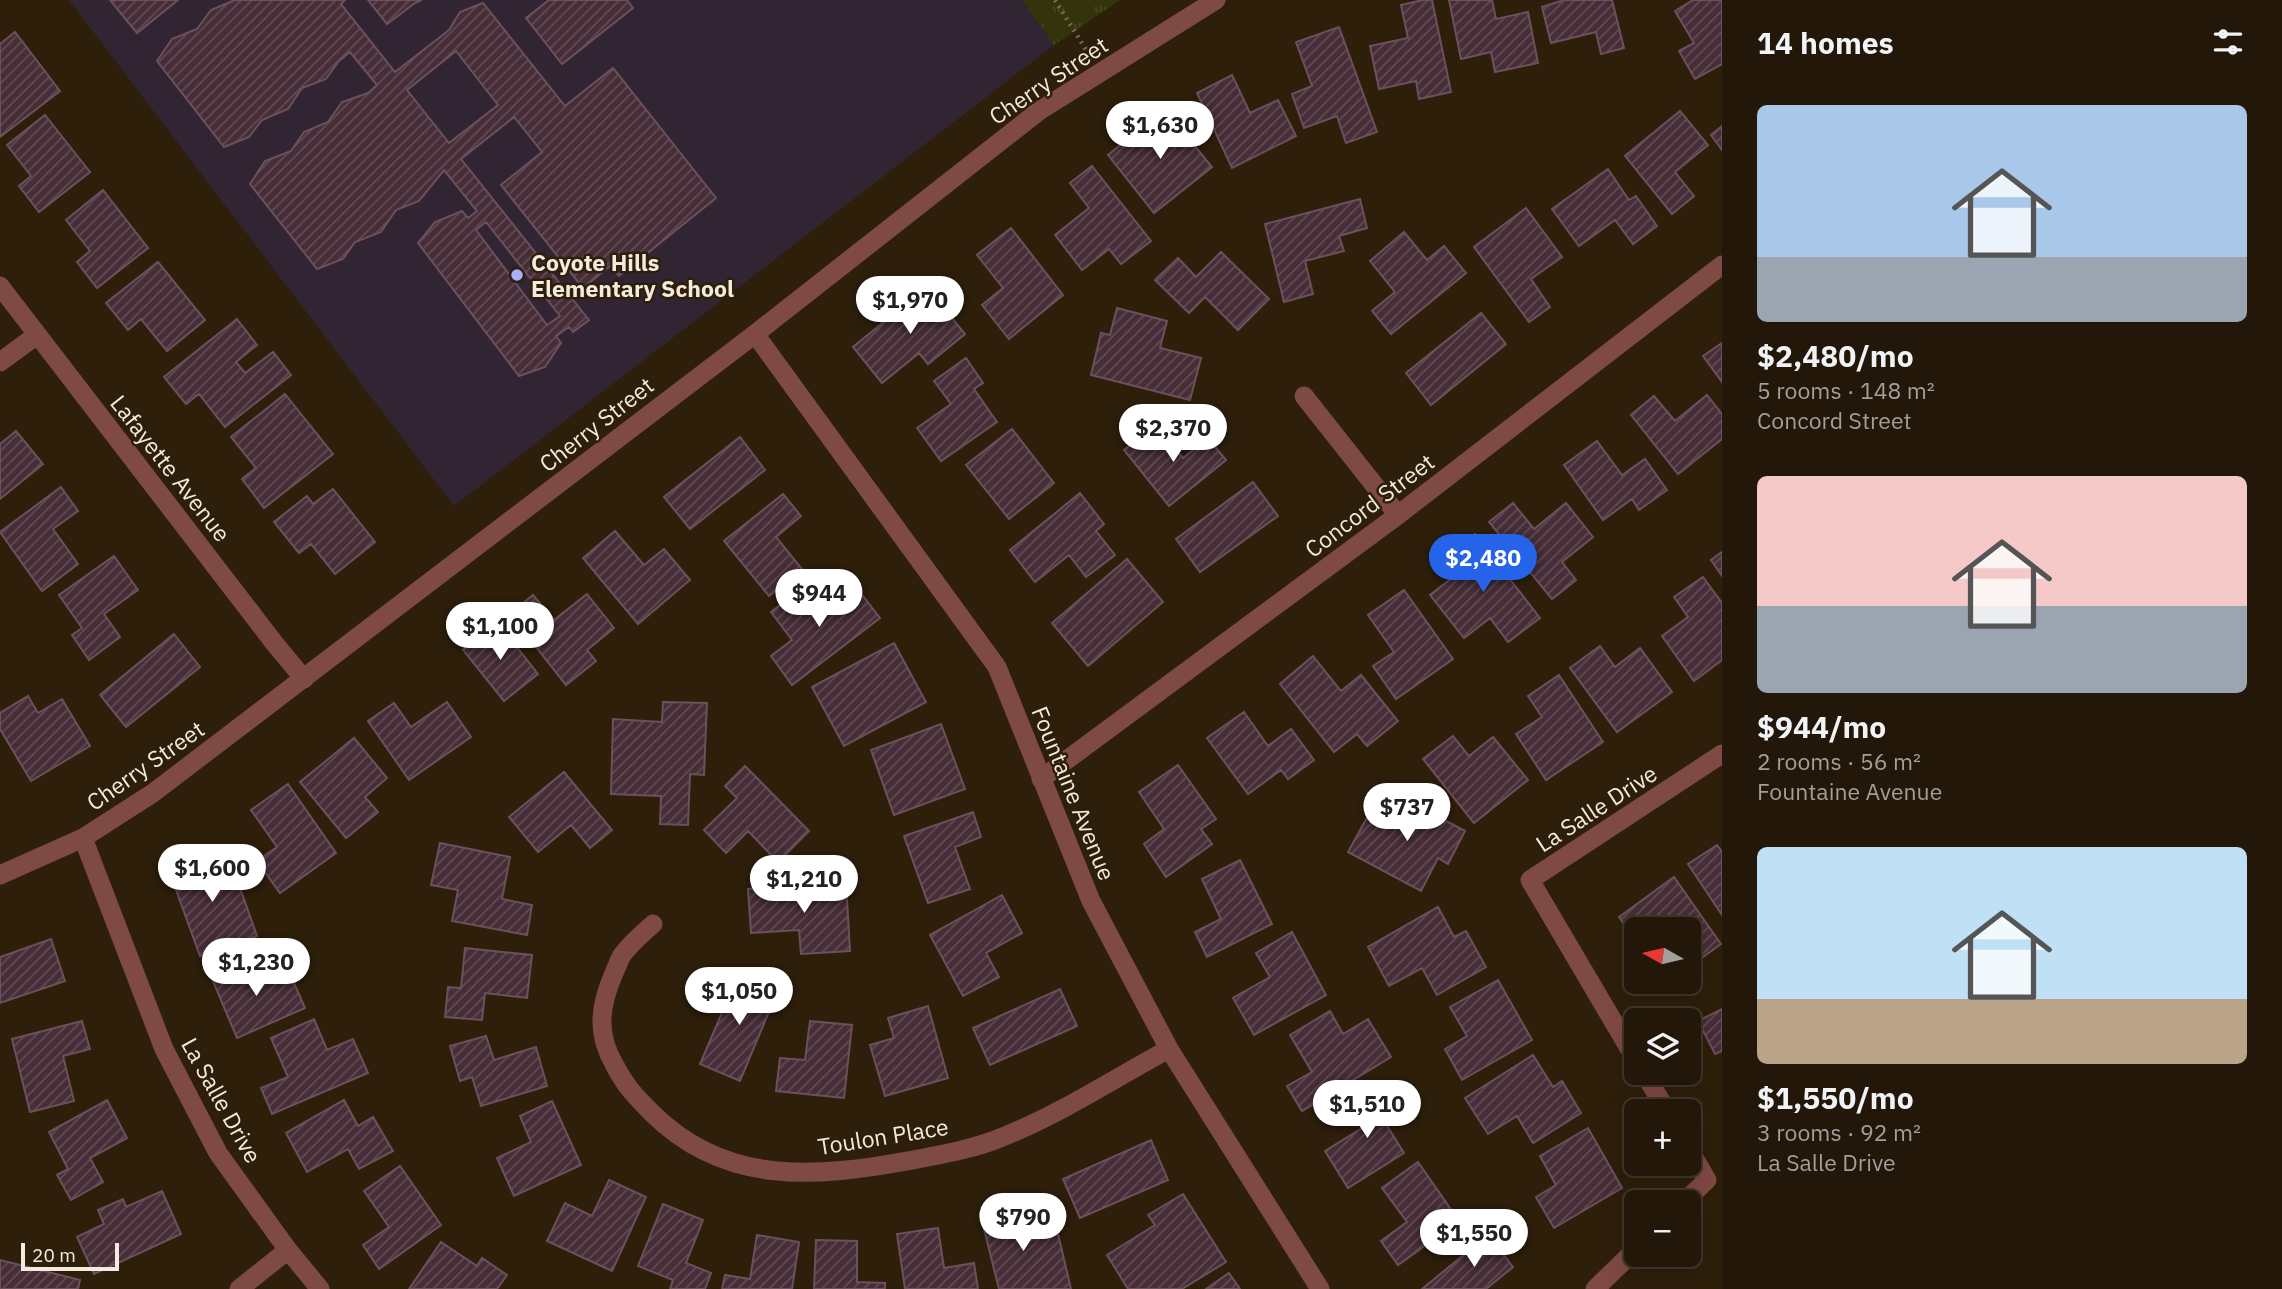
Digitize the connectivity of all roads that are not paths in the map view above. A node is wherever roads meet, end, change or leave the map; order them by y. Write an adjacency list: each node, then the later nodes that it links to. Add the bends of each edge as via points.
1 (1216, 0): 4 (street, Cherry Street, via 1039,111)
2 (1722, 265): 8 (street, Concord Street)
3 (0, 286): 5 (street, Lafayette Avenue)
4 (755, 334): 9 (street, Cherry Street); 11 (street, Fountaine Avenue, via 997,667)
5 (37, 335): 6 (street); 9 (street, Lafayette Avenue)
6 (0, 362)
7 (1304, 396): 8 (street)
8 (1398, 515): 11 (street, Concord Street)
9 (304, 679): 12 (street, Cherry Street, via 153,793)
10 (1722, 754): 15 (street, La Salle Drive, via 1530,880)
11 (1041, 779): 16 (street, Fountaine Avenue, via 1091,901)
12 (83, 838): 13 (street, Cherry Street); 19 (street, La Salle Drive, via 164,1049 218,1153)
13 (0, 875)
14 (653, 924): 16 (street, Toulon Place, via 622,955 608,988 600,1022 607,1053 626,1087 663,1123 692,1146 724,1161 776,1172 817,1173 940,1155 1003,1137)
15 (1624, 1040)
16 (1169, 1049): 23 (street, Fountaine Avenue)
17 (1701, 1170): 18 (street, via 1707,1180)
18 (1697, 1190)
19 (288, 1250): 21 (street); 22 (street, La Salle Drive)
20 (1624, 1261): 24 (street)
21 (239, 1289)
22 (320, 1289)
23 (1320, 1289)
24 (1595, 1289)

